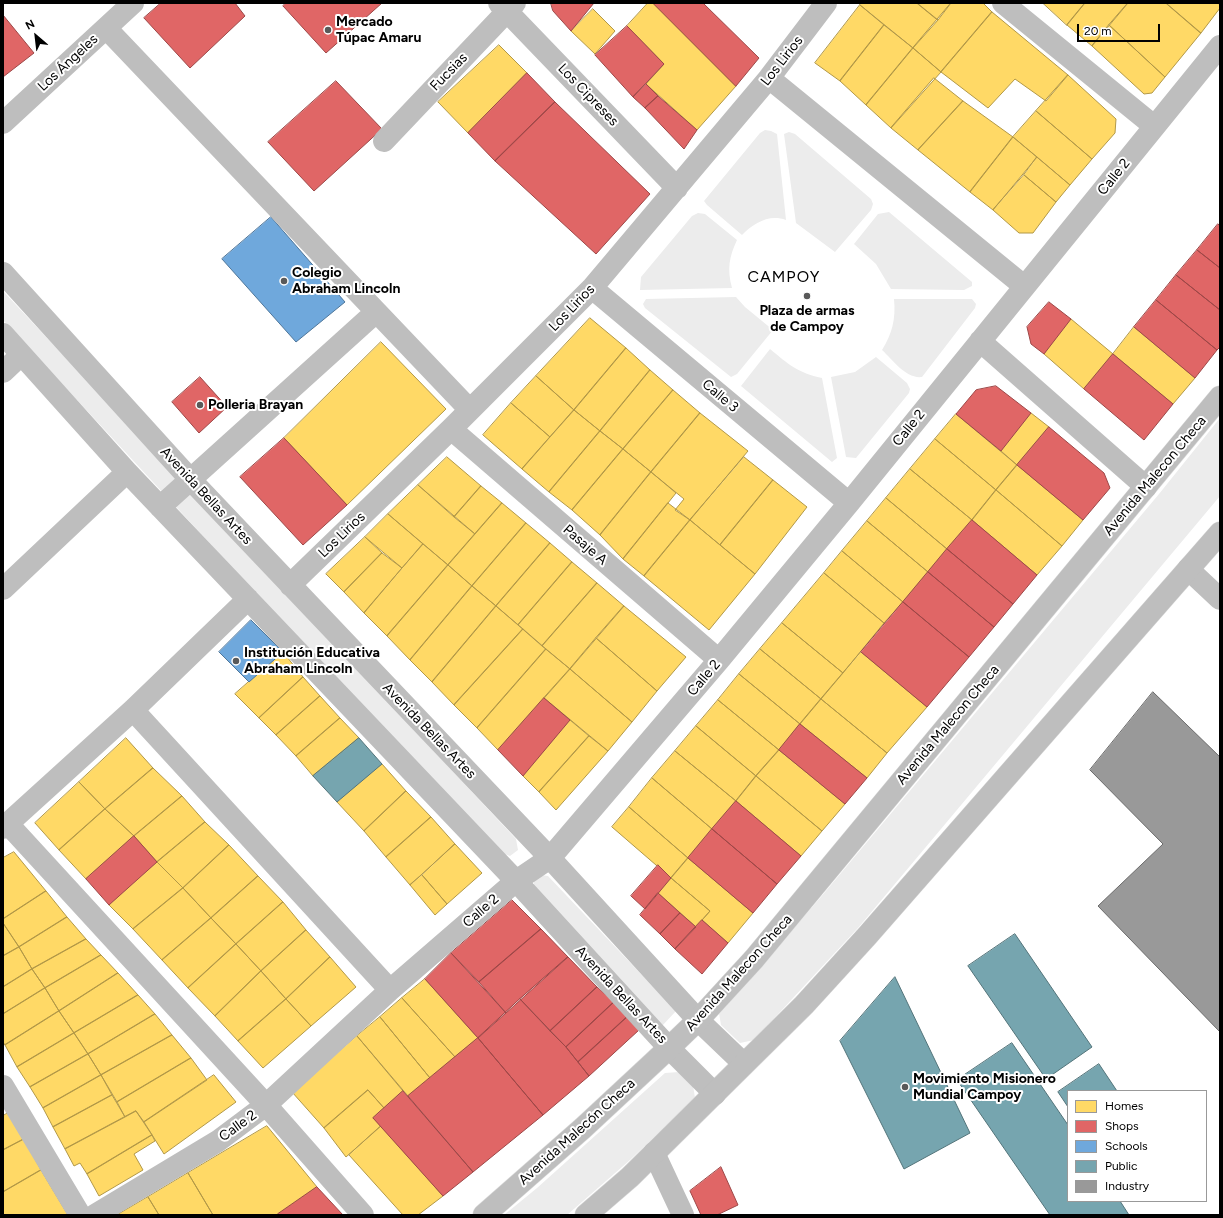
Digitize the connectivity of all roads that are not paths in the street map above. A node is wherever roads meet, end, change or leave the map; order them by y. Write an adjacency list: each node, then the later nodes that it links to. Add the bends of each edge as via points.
1 (133, 3): 5 (street, Los Ángeles)
2 (826, 3): 7 (street, Los Lirios)
3 (1003, 3): 9 (street)
4 (507, 6): 10 (street, Fucsias); 11 (street, Los Cipreses)
5 (106, 28): 8 (street, Los Ángeles); 15 (street)
6 (1220, 46): 9 (street, Calle 2)
7 (769, 78): 11 (street, Los Lirios); 13 (street)
8 (3, 123)
9 (1154, 126): 13 (street, Calle 2)
10 (384, 140)
11 (677, 188): 14 (street, Los Lirios)
12 (3, 273): 24 (street, Avenida Bellas Artes)
13 (1024, 286): 17 (street, Calle 2)
14 (592, 288): 21 (street, Los Lirios); 26 (street, Calle 3)
15 (376, 312): 21 (street); 24 (street)
16 (3, 334): 18 (street, Avenida Bellas Artes)
17 (980, 341): 25 (street); 26 (street, Calle 2)
18 (21, 355): 19 (street); 23 (street, Avenida Bellas Artes)
19 (3, 372)
20 (1220, 397): 25 (street, Avenida Malecon Checa)
21 (470, 410): 22 (street, Los Lirios)
22 (451, 429): 30 (street, Los Lirios); 34 (street, Pasaje A)
23 (127, 472): 27 (street, Avenida Bellas Artes); 31 (street)
24 (190, 479): 27 (street); 30 (street, Avenida Bellas Artes)
25 (1146, 486): 40 (street, Avenida Malecon Checa, via 754,958)
26 (849, 504): 34 (street, Calle 2)
27 (160, 507): 32 (street, Avenida Bellas Artes)
28 (1217, 541): 29 (street)
29 (1188, 569): 33 (street); 42 (street, via 867,936 804,1005)
30 (290, 585): 37 (street, Avenida Bellas Artes)
31 (3, 589)
32 (248, 599): 35 (street); 38 (street, Avenida Bellas Artes)
33 (1220, 599)
34 (719, 660): 37 (street, Calle 2)
35 (133, 710): 36 (street); 39 (street)
36 (6, 826): 45 (street)
37 (550, 858): 38 (street, Calle 2); 40 (street, Avenida Bellas Artes)
38 (516, 880): 39 (street, Calle 2); 41 (street, Avenida Bellas Artes)
39 (390, 990): 45 (street, Calle 2)
40 (698, 1020): 41 (street, Avenida Malecon Checa); 42 (street, Avenida Bellas Artes)
41 (670, 1048): 44 (street, Avenida Bellas Artes); 50 (street, Avenida Malecón Checa)
42 (744, 1064): 44 (street)
43 (3, 1086): 47 (street)
44 (715, 1094): 46 (street)
45 (266, 1105): 48 (street, Calle 2, via 218,1141); 49 (street)
46 (654, 1153): 51 (street); 52 (street)
47 (80, 1215)
48 (95, 1215)
49 (363, 1215)
50 (484, 1215)
51 (586, 1215)
52 (683, 1215)

